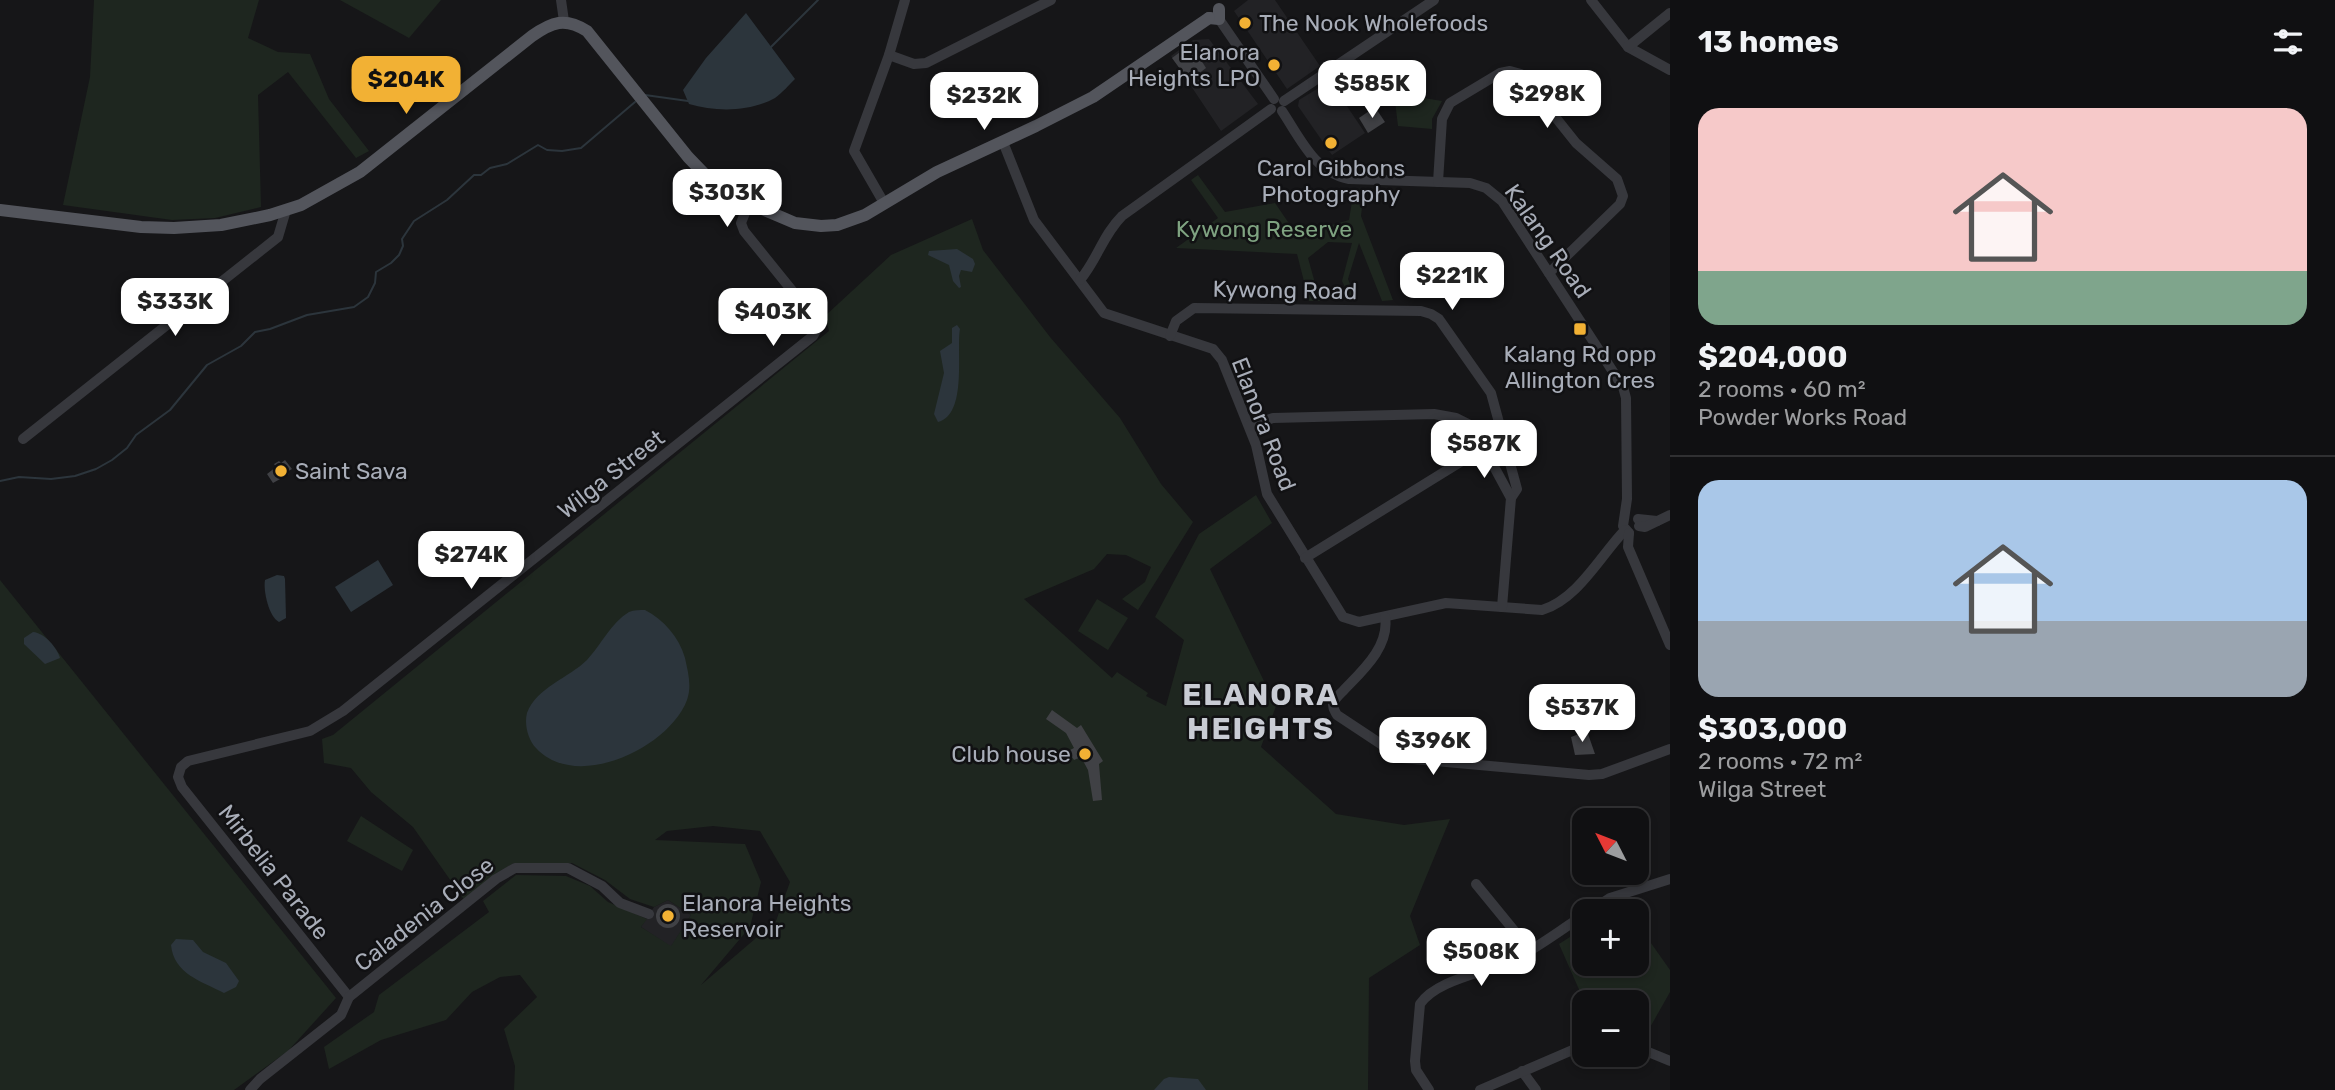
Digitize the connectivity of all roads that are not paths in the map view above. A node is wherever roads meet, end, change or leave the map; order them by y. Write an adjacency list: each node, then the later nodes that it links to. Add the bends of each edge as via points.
1 (561, 0): 9 (street)
2 (905, 0): 11 (street)
3 (1051, 0): 11 (street, via 926,63 914,64)
4 (1229, 0): 8 (main road)
5 (1434, 0): 13 (street)
6 (1591, 0): 10 (street)
7 (1670, 13): 10 (street)
8 (1216, 15): 13 (street, Kalang Road); 14 (main road, via 1093,97)
9 (564, 21): 17 (main road, via 587,31 714,184); 19 (main road, via 532,36 360,172)
10 (1628, 47): 12 (street)
11 (889, 55): 16 (street, via 854,151)
12 (1670, 70)
13 (1278, 105): 15 (street, Kalang Road, via 1321,166 1335,176); 21 (street, via 1122,216)
14 (1003, 142): 16 (main road); 21 (street, Elanora Road, via 1034,220)
15 (1438, 182): 20 (street, Kalang Road, via 1476,184 1496,195); 20 (street, via 1442,119 1450,103 1500,73 1521,74 1576,143 1622,188 1620,204)
16 (884, 202): 17 (main road, via 852,221 821,226 795,223)
17 (749, 203): 36 (street, Wilga Street, via 741,223 744,231 815,319 813,335 343,711 310,731 188,761)
18 (0, 210): 19 (main road, via 174,228 221,225)
19 (286, 210): 24 (street, via 278,237)
20 (1549, 273): 28 (street, Kalang Road, via 1623,387)
21 (1080, 280): 22 (street, Elanora Road, via 1104,313)
22 (1170, 336): 23 (street, Elanora Road, via 1213,349); 26 (street, Kywong Road, via 1176,321 1194,308 1432,314 1491,393 1517,489)
23 (1249, 426): 25 (street, via 1273,418 1434,414 1472,426); 31 (street, Elanora Road, via 1268,494)
24 (23, 439)
25 (1483, 448): 26 (street); 31 (street)
26 (1511, 498): 32 (street, Kywong Road)
27 (1670, 515): 28 (street, via 1645,527)
28 (1631, 524): 29 (street, Elanora Road); 30 (street, Kalang Road, via 1628,542)
29 (1610, 547): 30 (street, via 1619,547); 32 (street, Elanora Road, via 1571,592 1552,606 1542,610)
30 (1632, 557): 34 (street, Kalang Road)
31 (1306, 558): 33 (street, Elanora Road, via 1343,617 1359,622)
32 (1502, 607): 33 (street, Elanora Road, via 1446,603)
33 (1385, 617): 35 (street, via 1385,635 1378,649 1333,708 1402,758 1589,775)
34 (1670, 645)
35 (1670, 749)
36 (181, 767): 43 (street, Mirbelia Parade, via 182,787)
37 (1670, 879): 39 (street)
38 (1476, 884): 42 (street)
39 (1609, 899)
40 (649, 914): 43 (street, Caladenia Close, via 620,903 602,886 568,868 515,868)
41 (1572, 923): 42 (street)
42 (1530, 950): 49 (street, via 1425,997 1420,1004 1415,1061)
43 (349, 997): 48 (street, Caladenia Close, via 341,1014)
44 (1572, 1050): 47 (street)
45 (1649, 1052): 46 (street)
46 (1670, 1061)
47 (1522, 1071): 50 (street); 51 (street)
48 (250, 1090)
49 (1429, 1090)
50 (1480, 1090)
51 (1536, 1090)

